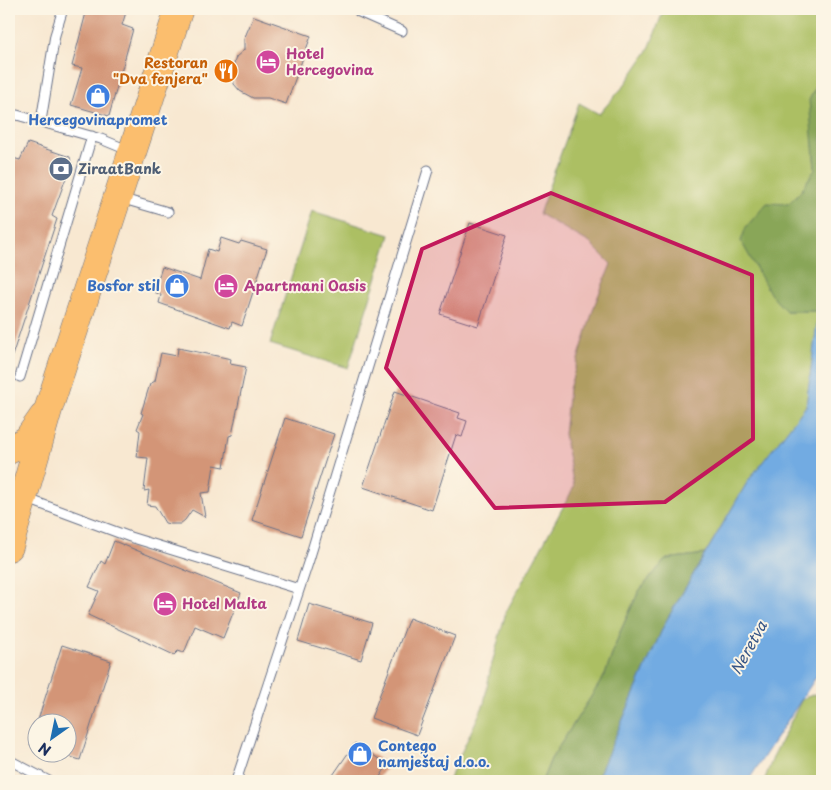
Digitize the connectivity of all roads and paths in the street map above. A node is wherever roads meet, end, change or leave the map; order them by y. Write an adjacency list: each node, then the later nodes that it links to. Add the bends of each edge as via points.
1 (63, 9): 6 (lane, via 55,35)
2 (179, 9): 8 (main road)
3 (358, 9): 4 (lane, via 358,12)
4 (402, 31)
5 (9, 115): 6 (lane)
6 (41, 121): 7 (lane)
7 (92, 136): 8 (lane); 12 (lane)
8 (132, 152): 10 (main road)
9 (428, 170): 17 (lane)
10 (117, 198): 11 (lane); 13 (main road)
11 (168, 212)
12 (20, 377)
13 (48, 410): 14 (main road, via 26,440); 15 (main road)
14 (9, 450)
15 (23, 497): 16 (main road); 17 (lane, via 130,537)
16 (9, 547)
17 (299, 589): 20 (lane)
18 (10, 764): 19 (lane)
19 (49, 781)
20 (236, 781)

